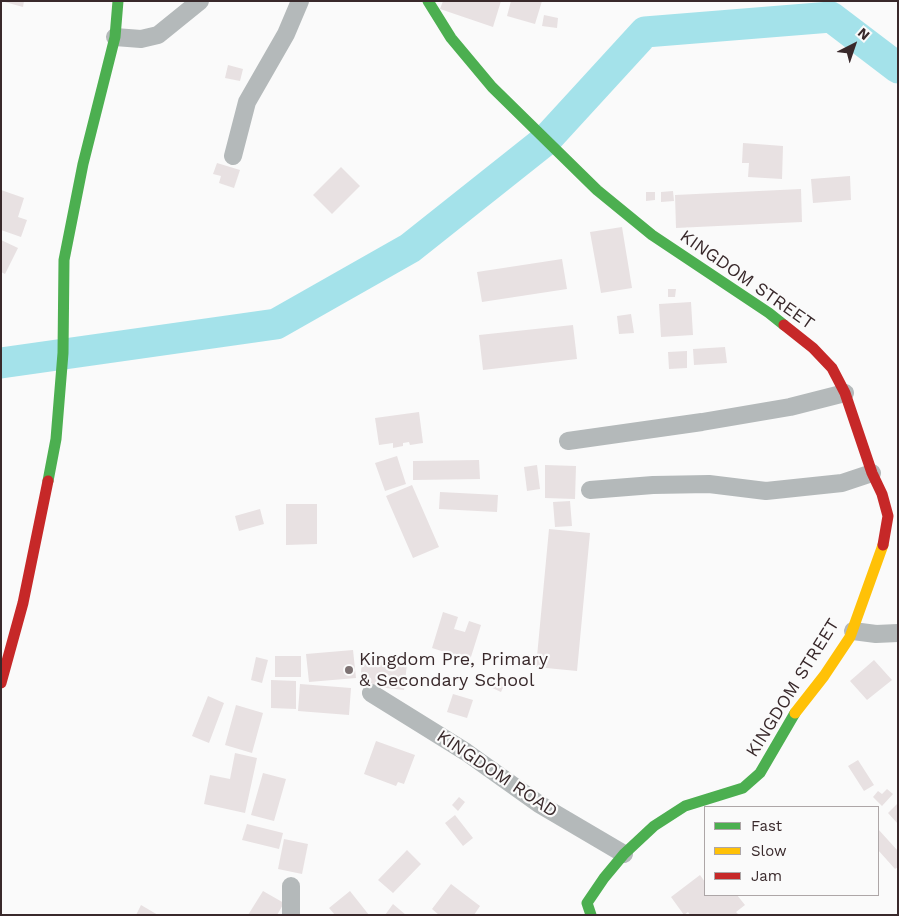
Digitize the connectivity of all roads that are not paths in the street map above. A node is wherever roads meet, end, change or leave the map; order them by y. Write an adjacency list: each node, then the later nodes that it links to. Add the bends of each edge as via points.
1 (118, 1): 5 (street)
2 (200, 1): 5 (street, via 158,34 141,40)
3 (300, 1): 6 (street, via 286,34 247,102)
4 (428, 1): 7 (street, KINGDOM STREET, via 452,38 492,86 597,190 652,235 769,314 813,348 832,368)
5 (115, 37): 13 (street, via 83,164 64,260 63,353 56,439 23,603)
6 (233, 156)
7 (845, 392): 8 (street, via 790,407); 9 (street, KINGDOM STREET)
8 (568, 441)
9 (872, 473): 10 (street, via 842,483 766,491 708,484); 11 (street, KINGDOM STREET, via 888,516 884,543)
10 (590, 490)
11 (853, 630): 12 (street); 15 (street, KINGDOM STREET, via 824,676 793,716 760,773 743,788 685,806 654,826)
12 (898, 633)
13 (1, 683)
14 (371, 693): 15 (street, KINGDOM ROAD, via 466,752 539,804)
15 (624, 854): 17 (street, KINGDOM STREET, via 604,878)
16 (291, 886): 18 (street)
17 (586, 911)
18 (291, 915)

